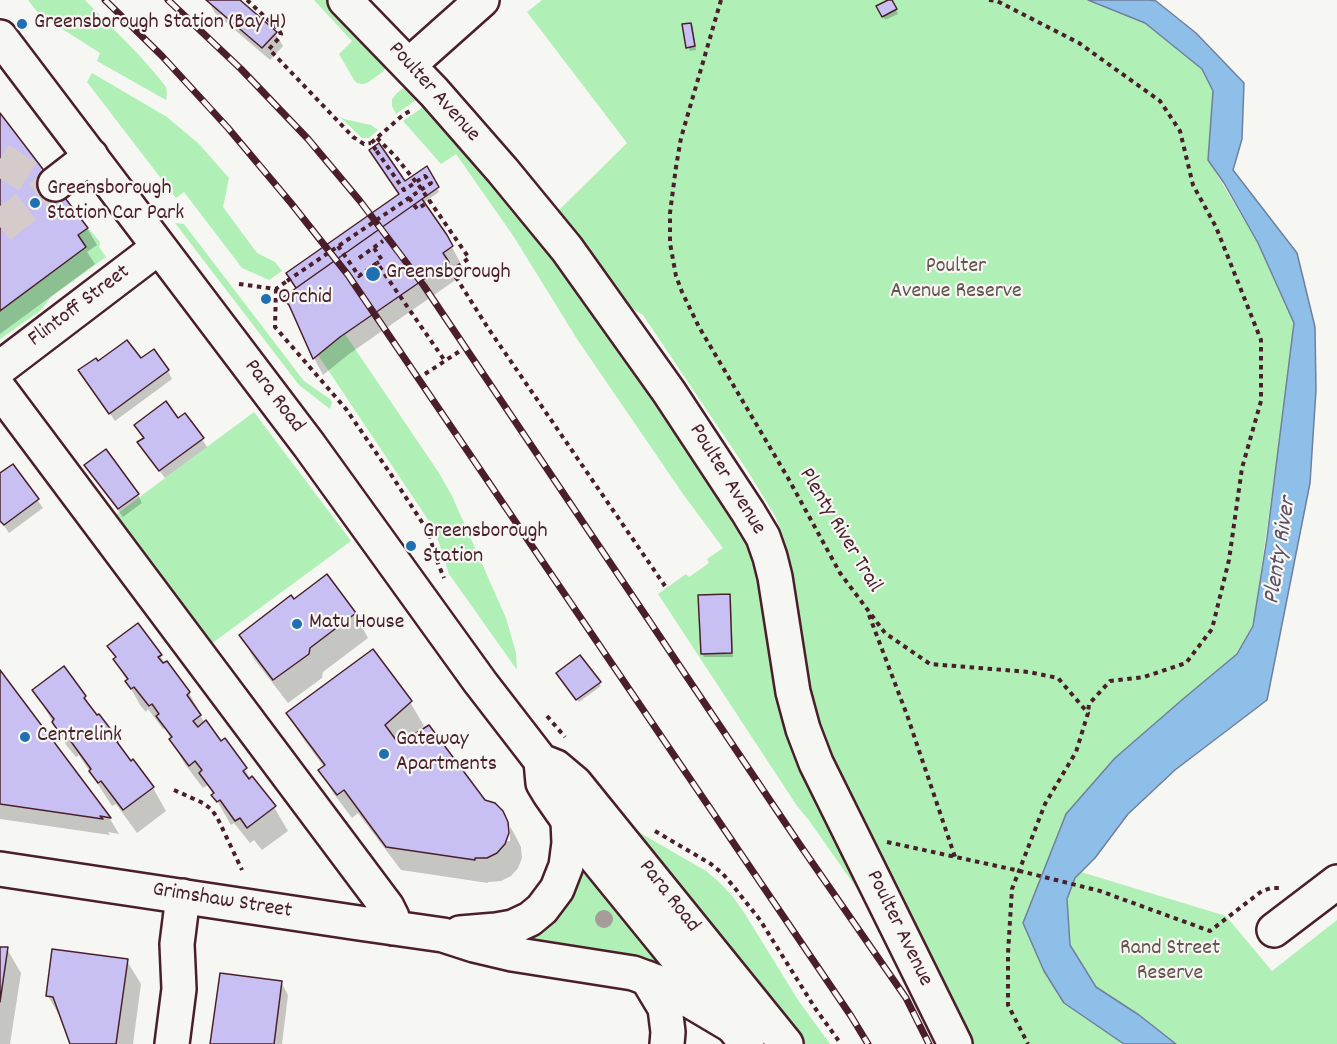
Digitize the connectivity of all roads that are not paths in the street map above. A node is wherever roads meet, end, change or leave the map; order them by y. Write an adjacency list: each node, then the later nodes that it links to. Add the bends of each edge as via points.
1 (345, 0): 4 (street, Poulter Avenue)
2 (482, 0): 4 (street)
3 (1, 40): 5 (street, Para Road)
4 (409, 65): 23 (street, Poulter Avenue, via 535,210 597,289 763,537 775,577 793,692 803,729 816,763)
5 (90, 156): 6 (street); 7 (street, Para Road)
6 (55, 184)
7 (159, 247): 8 (street, Flintoff Street); 10 (street, Para Road)
8 (0, 368)
9 (0, 390): 15 (street, via 387,907)
10 (541, 761): 11 (street, Para Road, via 543,783); 22 (street, Para Road, via 556,767 575,783)
11 (568, 821): 17 (street, Grimshaw Street, via 566,866 557,889 542,909 522,923 504,929); 19 (street, Para Road)
12 (0, 869): 14 (street, Grimshaw Street)
13 (1337, 882): 16 (street)
14 (191, 897): 15 (street, Grimshaw Street); 20 (street, via 193,947 179,989)
15 (393, 928): 17 (street, Grimshaw Street)
16 (1274, 930)
17 (443, 934): 18 (street, Grimshaw Street, via 495,951)
18 (647, 978): 19 (street, Grimshaw Street, via 668,987); 21 (street, via 665,1008)
19 (738, 1034)
20 (172, 1044)
21 (667, 1044)
22 (786, 1044)
23 (955, 1044)

